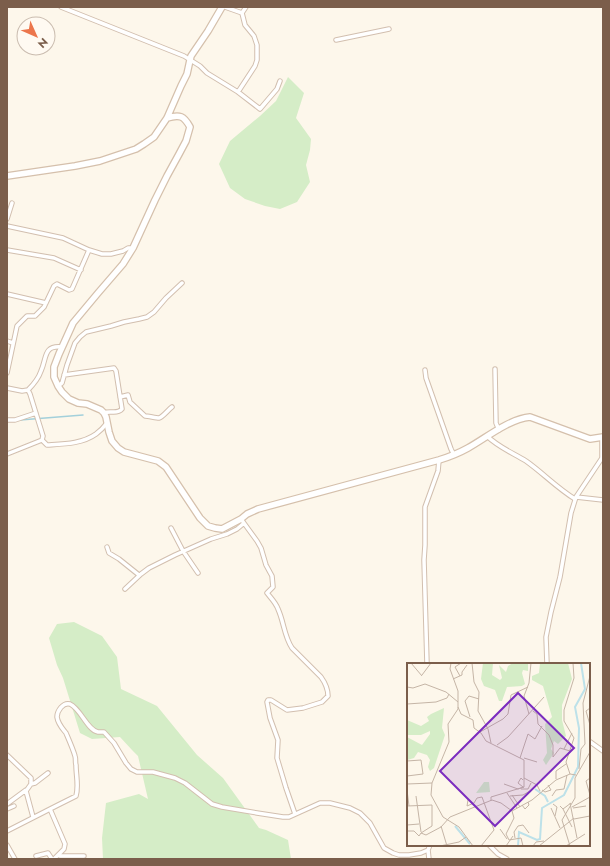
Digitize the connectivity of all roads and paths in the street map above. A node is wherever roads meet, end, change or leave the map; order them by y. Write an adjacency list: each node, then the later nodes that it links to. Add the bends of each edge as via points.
1 (61, 7): 8 (street)
2 (222, 7): 8 (street)
3 (225, 7): 5 (street)
4 (246, 7): 5 (street)
5 (242, 13): 10 (street, via 257,45 257,60 256,66)
6 (389, 29): 7 (street)
7 (336, 40)
8 (190, 60): 10 (street); 11 (street, via 187,74)
9 (280, 81): 10 (street, via 277,89 260,109)
10 (238, 92)
11 (167, 118): 12 (street, via 154,137 136,149 100,161); 16 (street, via 174,115 182,116 190,127 186,141)
12 (7, 176)
13 (12, 203): 14 (street)
14 (7, 219)
15 (7, 226): 18 (street, via 63,238)
16 (133, 248): 18 (street, via 111,254); 25 (street, via 123,264 73,323)
17 (7, 250): 19 (street, via 54,258)
18 (89, 250): 19 (street)
19 (81, 270): 22 (street, via 72,289 57,284)
20 (182, 283): 29 (street, via 147,317 86,332 72,350)
21 (7, 294): 22 (street)
22 (46, 303): 24 (street, via 35,316 27,316 17,326)
23 (7, 342): 24 (street)
24 (13, 343): 28 (street)
25 (62, 347): 30 (street, via 54,367 54,377); 32 (street, via 58,346 47,352 41,371)
26 (495, 369): 39 (street)
27 (425, 370): 44 (street)
28 (7, 373)
29 (64, 375): 30 (street); 33 (street, via 114,368)
30 (58, 386): 36 (street, via 69,399 87,404)
31 (7, 388): 32 (street)
32 (28, 390): 35 (street)
33 (120, 397): 34 (street, via 128,395 130,402 145,416 157,418); 36 (street, via 121,410 116,413)
34 (172, 407)
35 (36, 413): 37 (street); 42 (street)
36 (104, 413): 38 (street)
37 (7, 420)
38 (108, 422): 42 (street, via 92,437 78,442 46,445); 48 (street, via 112,441 118,448 158,461 166,467 208,526 222,529)
39 (498, 430): 40 (street); 41 (street, via 530,417 590,439)
40 (487, 436): 44 (street); 46 (street)
41 (602, 437): 46 (street, via 602,458)
42 (42, 440): 43 (street)
43 (7, 454)
44 (454, 455): 45 (street)
45 (439, 460): 48 (street, via 258,509 248,514); 55 (street, via 438,471 425,507)
46 (576, 498): 47 (street); 56 (street, via 546,637)
47 (603, 500)
48 (242, 522): 51 (street, via 237,529 227,534); 67 (street, via 261,548 272,576 273,587 267,593 278,607 285,634 292,648 321,677 328,690 328,696 322,702 303,708 287,710 271,700 267,702 278,740 277,758)
49 (171, 528): 51 (street)
50 (107, 547): 53 (street, via 109,553)
51 (183, 551): 52 (street); 53 (street)
52 (198, 573)
53 (139, 575): 54 (street)
54 (125, 589)
55 (427, 663)
56 (547, 663)
57 (590, 742): 58 (street)
58 (603, 752)
59 (7, 756): 61 (street, via 31,778)
60 (48, 773): 61 (street)
61 (31, 784): 62 (street)
62 (27, 789): 63 (street); 68 (street)
63 (7, 804)
64 (14, 806): 65 (street)
65 (7, 809)
66 (50, 809): 67 (street, via 76,796 77,791 75,757 57,716 58,710 69,704 93,730 104,732 131,770 175,778 212,804 222,807 283,817); 68 (street); 74 (street, via 64,844)
67 (295, 814): 73 (street, via 320,803 350,808 370,823 384,848 393,853 409,855)
68 (33, 817): 69 (street)
69 (7, 831)
70 (7, 845): 77 (street)
71 (430, 846): 73 (street)
72 (490, 846): 80 (street)
73 (428, 850): 79 (street)
74 (58, 855): 76 (street); 78 (street)
75 (36, 856): 78 (street, via 48,853)
76 (84, 856)
77 (15, 859)
78 (53, 859)
79 (429, 859)
80 (507, 859)

